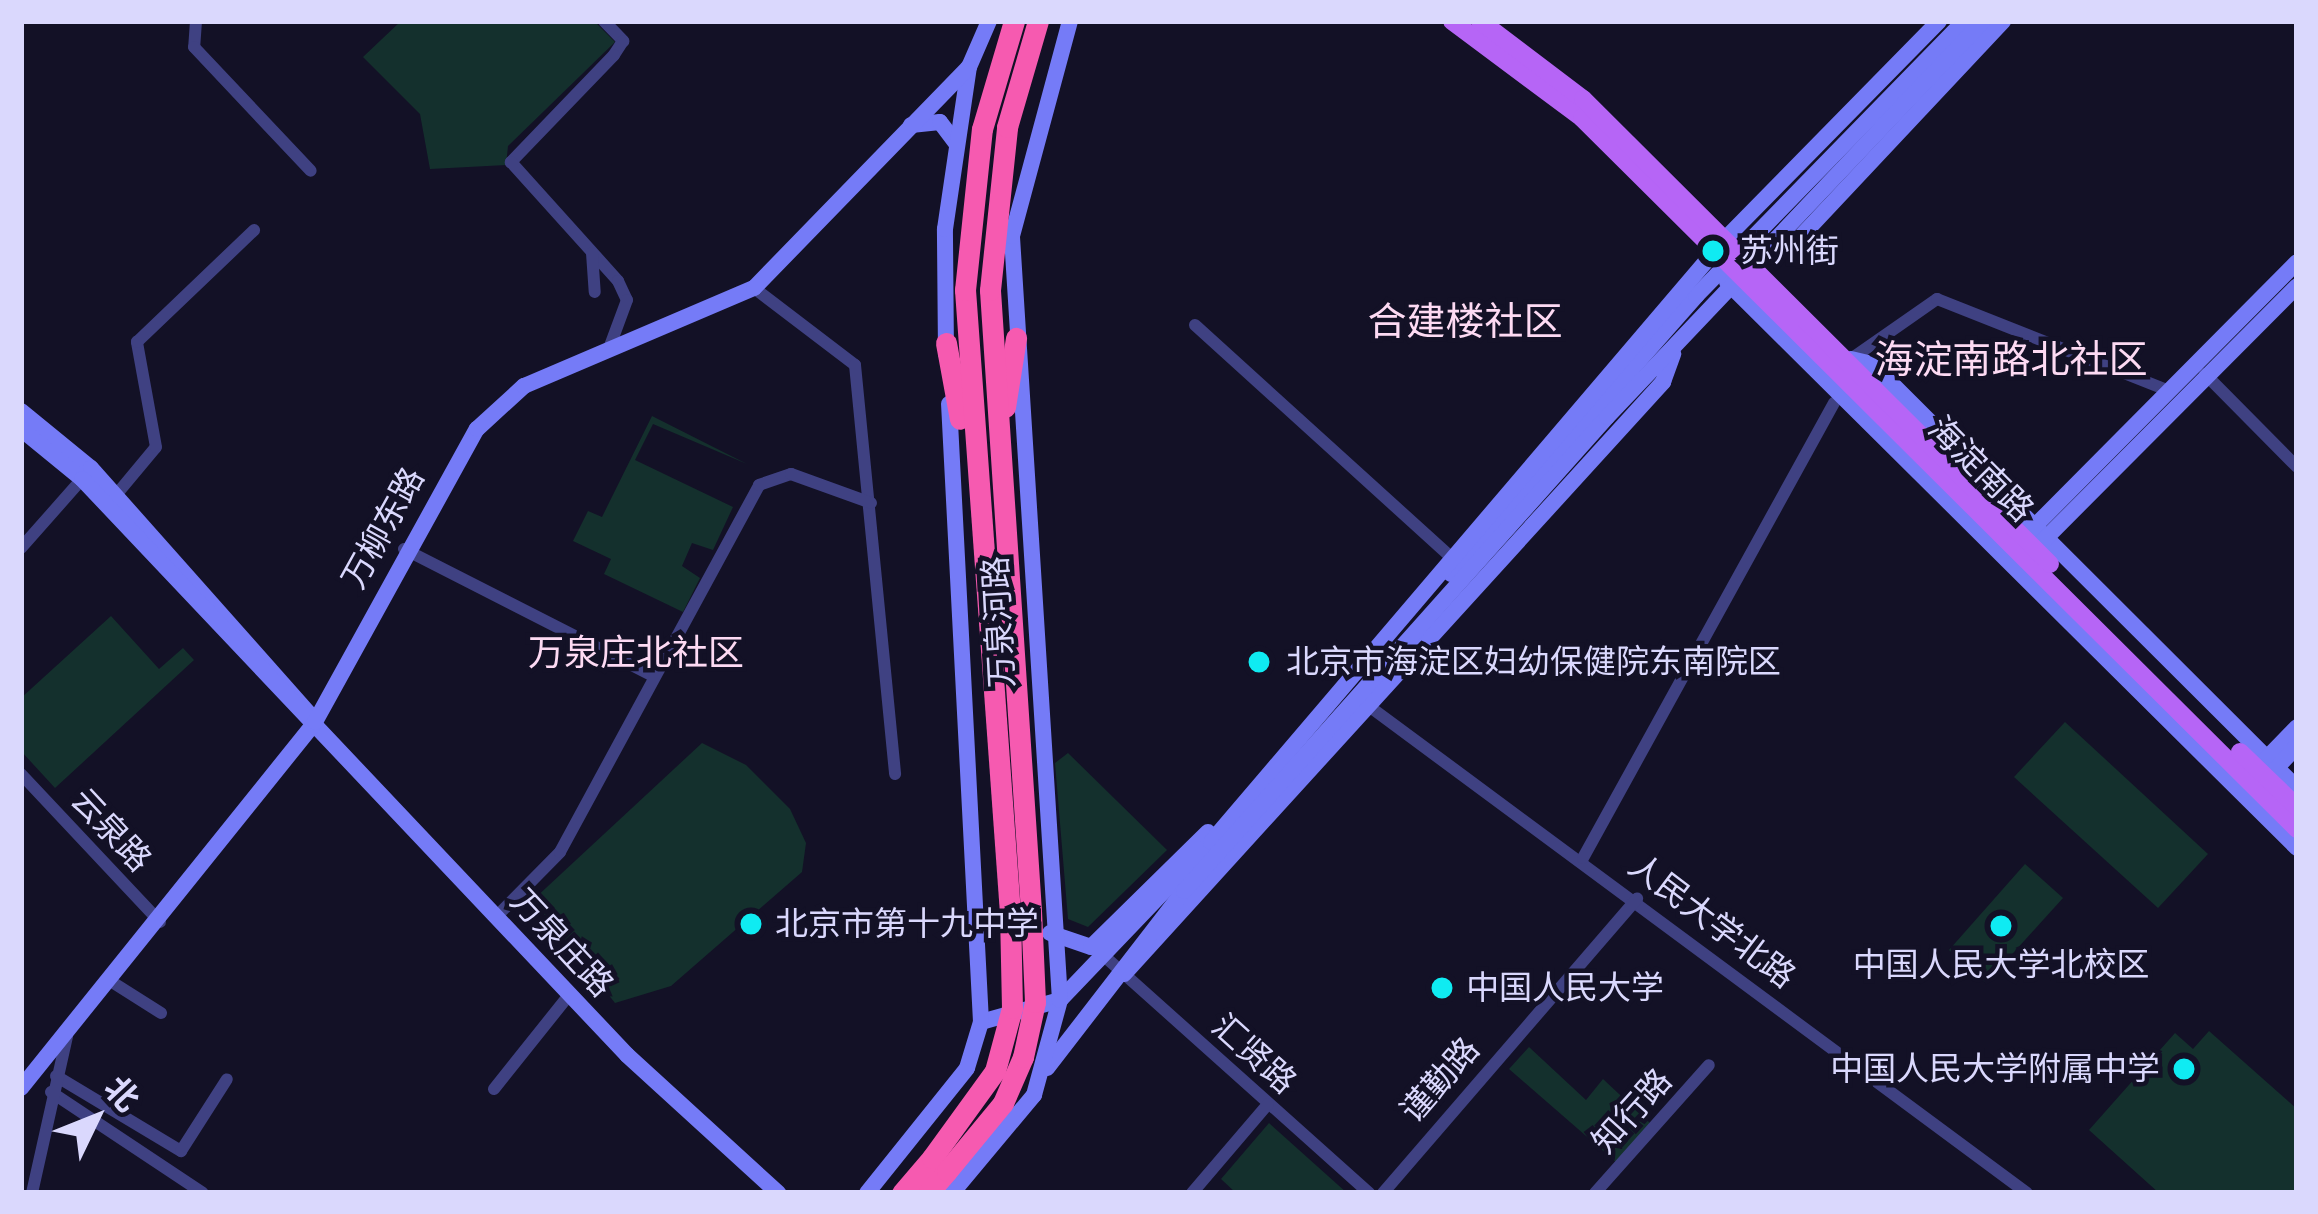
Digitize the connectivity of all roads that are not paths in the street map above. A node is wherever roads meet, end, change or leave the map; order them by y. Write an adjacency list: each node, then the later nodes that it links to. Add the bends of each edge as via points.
1 (196, 21): 16 (street, via 194,46)
2 (604, 21): 19 (street, via 622,41 614,55 512,162)
3 (989, 21): 13 (street, 万泉河路)
4 (1014, 21): 40 (highway, 万泉河路, via 968,213)
5 (1039, 21): 35 (highway, 万泉河路, via 993,209)
6 (1070, 21): 26 (street, 万泉河路, via 1016,214)
7 (1452, 21): 21 (main road, 海淀南路, via 1549,86)
8 (1480, 21): 21 (main road, 海淀南路, via 1554,73)
9 (1939, 21): 21 (street)
10 (1964, 21): 21 (street)
11 (1983, 21): 18 (street)
12 (2003, 21): 18 (street, via 1791,247)
13 (969, 67): 14 (street, 万柳东路); 15 (street, 万泉河路)
14 (910, 126): 15 (street, via 940,122); 22 (street, 万柳东路)
15 (957, 145): 27 (street, 万泉河路)
16 (311, 171)
17 (254, 230): 38 (street, via 137,342 156,447)
18 (1775, 239): 21 (street)
19 (592, 252): 24 (street); 28 (street, via 627,300)
20 (2297, 262): 23 (street)
21 (1732, 263): 29 (main road, 海淀南路); 41 (main road, 海淀南路); 44 (street); 46 (street); 47 (street, via 1673,354); 53 (street, 海淀南路)
22 (754, 288): 28 (street, 万柳东路); 39 (street, via 855,365)
23 (2291, 290): 30 (street)
24 (595, 292)
25 (1195, 325): 44 (street)
26 (1016, 338): 35 (highway); 63 (street, 万泉河路)
27 (946, 343): 40 (highway); 64 (street, 万泉河路)
28 (610, 346): 43 (street, 万柳东路, via 524,386 477,429)
29 (1851, 359): 31 (street, via 1937,299); 41 (main road, 海淀南路)
30 (2202, 370): 31 (street); 36 (street); 41 (street)
31 (2169, 392): 41 (street)
32 (1834, 403): 58 (street)
33 (21, 411): 38 (street, 万泉庄路)
34 (21, 430): 37 (street, 万泉庄路)
35 (997, 454): 60 (highway, 万泉河路)
36 (2297, 467)
37 (82, 479): 42 (street); 48 (street, 万泉庄路)
38 (116, 495): 48 (street, 万泉庄路)
39 (872, 503): 45 (street, via 772,474); 52 (street)
40 (975, 503): 60 (highway, 万泉河路)
41 (2030, 542): 53 (main road, 海淀南路)
42 (21, 548)
43 (404, 549): 45 (street); 48 (street, 万柳东路)
44 (1451, 557): 46 (street)
45 (652, 676): 61 (street, via 560,852)
46 (1341, 689): 65 (street, via 1216,829 1160,867)
47 (1365, 703): 58 (street, 人民大学北路); 66 (street)
48 (315, 722): 61 (street, 万泉庄路); 62 (street, 万柳东路)
49 (2297, 727): 53 (street)
50 (2297, 746): 53 (street)
51 (21, 774): 62 (street, 云泉路)
52 (895, 774)
53 (2258, 778): 54 (street, 海淀南路); 55 (main road, 海淀南路); 56 (main road, 海淀南路); 57 (street, 海淀南路)
54 (2297, 788)
55 (2297, 807)
56 (2297, 829)
57 (2297, 848)
58 (1583, 858): 59 (street, 人民大学北路)
59 (1637, 899): 92 (street, 谨勤路); 94 (street, 人民大学北路)
60 (1020, 912): 83 (highway, 万泉河路, bridge, via 1035,1002 1023,1058 1003,1103)
61 (496, 917): 68 (street, 万泉庄路)
62 (161, 923): 67 (street, 万柳东路)
63 (1054, 932): 64 (street); 65 (street); 69 (street, 万泉河路)
64 (983, 939): 71 (street, 万泉河路)
65 (1097, 951): 66 (street, 汇贤路); 69 (street)
66 (1124, 974): 75 (street); 82 (street, 汇贤路)
67 (112, 982): 70 (street); 72 (street, 万柳东路)
68 (569, 995): 79 (street); 86 (street, 万泉庄路)
69 (1060, 1000): 71 (street); 75 (street, 万泉河路)
70 (161, 1013)
71 (981, 1022): 74 (street, 万泉河路); 75 (street)
72 (68, 1032): 76 (street); 78 (street, 万柳东路)
73 (1709, 1065): 93 (street, 知行路)
74 (967, 1068): 81 (street); 87 (street, 万泉河路)
75 (1047, 1068): 81 (street, 万泉河路)
76 (56, 1076): 77 (street, via 181,1151); 80 (street)
77 (227, 1079)
78 (21, 1088)
79 (494, 1089)
80 (51, 1092): 84 (street); 85 (street)
81 (1034, 1095): 83 (street, 万泉河路)
82 (1268, 1104): 90 (street); 91 (street, 汇贤路)
83 (944, 1174): 88 (highway, 万泉河路); 89 (highway, 万泉河路)
84 (32, 1193)
85 (203, 1193)
86 (778, 1193)
87 (867, 1193)
88 (902, 1193)
89 (928, 1193)
90 (1192, 1193)
91 (1370, 1193)
92 (1383, 1193)
93 (1595, 1193)
94 (2027, 1193)

